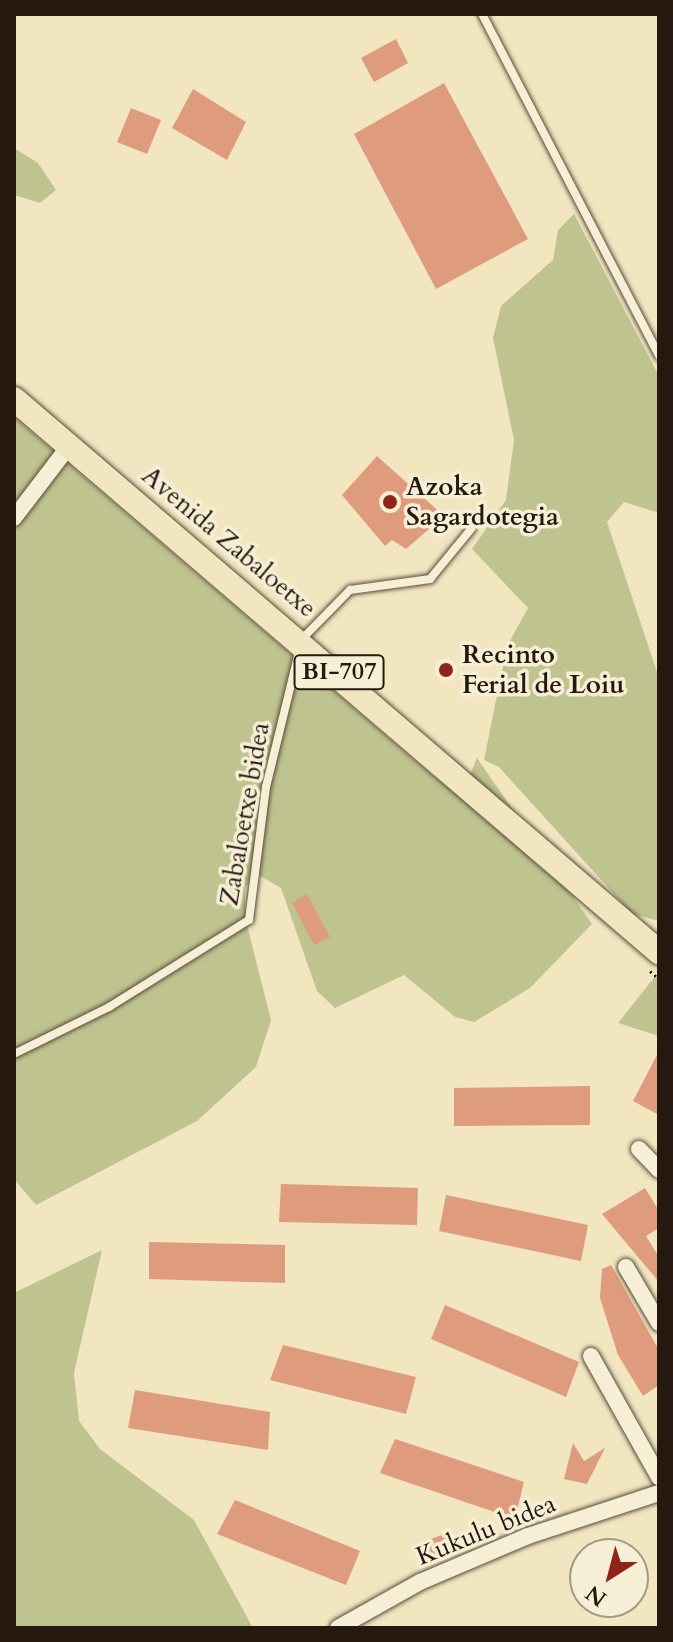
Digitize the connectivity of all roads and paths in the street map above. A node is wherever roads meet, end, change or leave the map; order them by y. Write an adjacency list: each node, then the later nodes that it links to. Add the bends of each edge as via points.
1 (482, 14): 2 (lane)
2 (659, 356)
3 (14, 399): 4 (main road, Avenida Zabaloetxe / BI-707)
4 (69, 446): 5 (street); 7 (main road, Avenida Zabaloetxe / BI-707)
5 (14, 518)
6 (471, 529): 7 (lane, via 430,579 350,590)
7 (302, 639): 8 (main road, Avenida Zabaloetxe / BI-707); 9 (lane, Zabaloetxe bidea, via 266,787 249,920 109,1007)
8 (659, 952)
9 (14, 1054)
10 (639, 1149): 11 (street)
11 (659, 1170)
12 (626, 1267): 13 (street)
13 (659, 1323)
14 (591, 1356): 15 (street)
15 (659, 1477)
16 (659, 1493): 17 (street, Kukulu bidea, via 487,1553)
17 (338, 1628)

